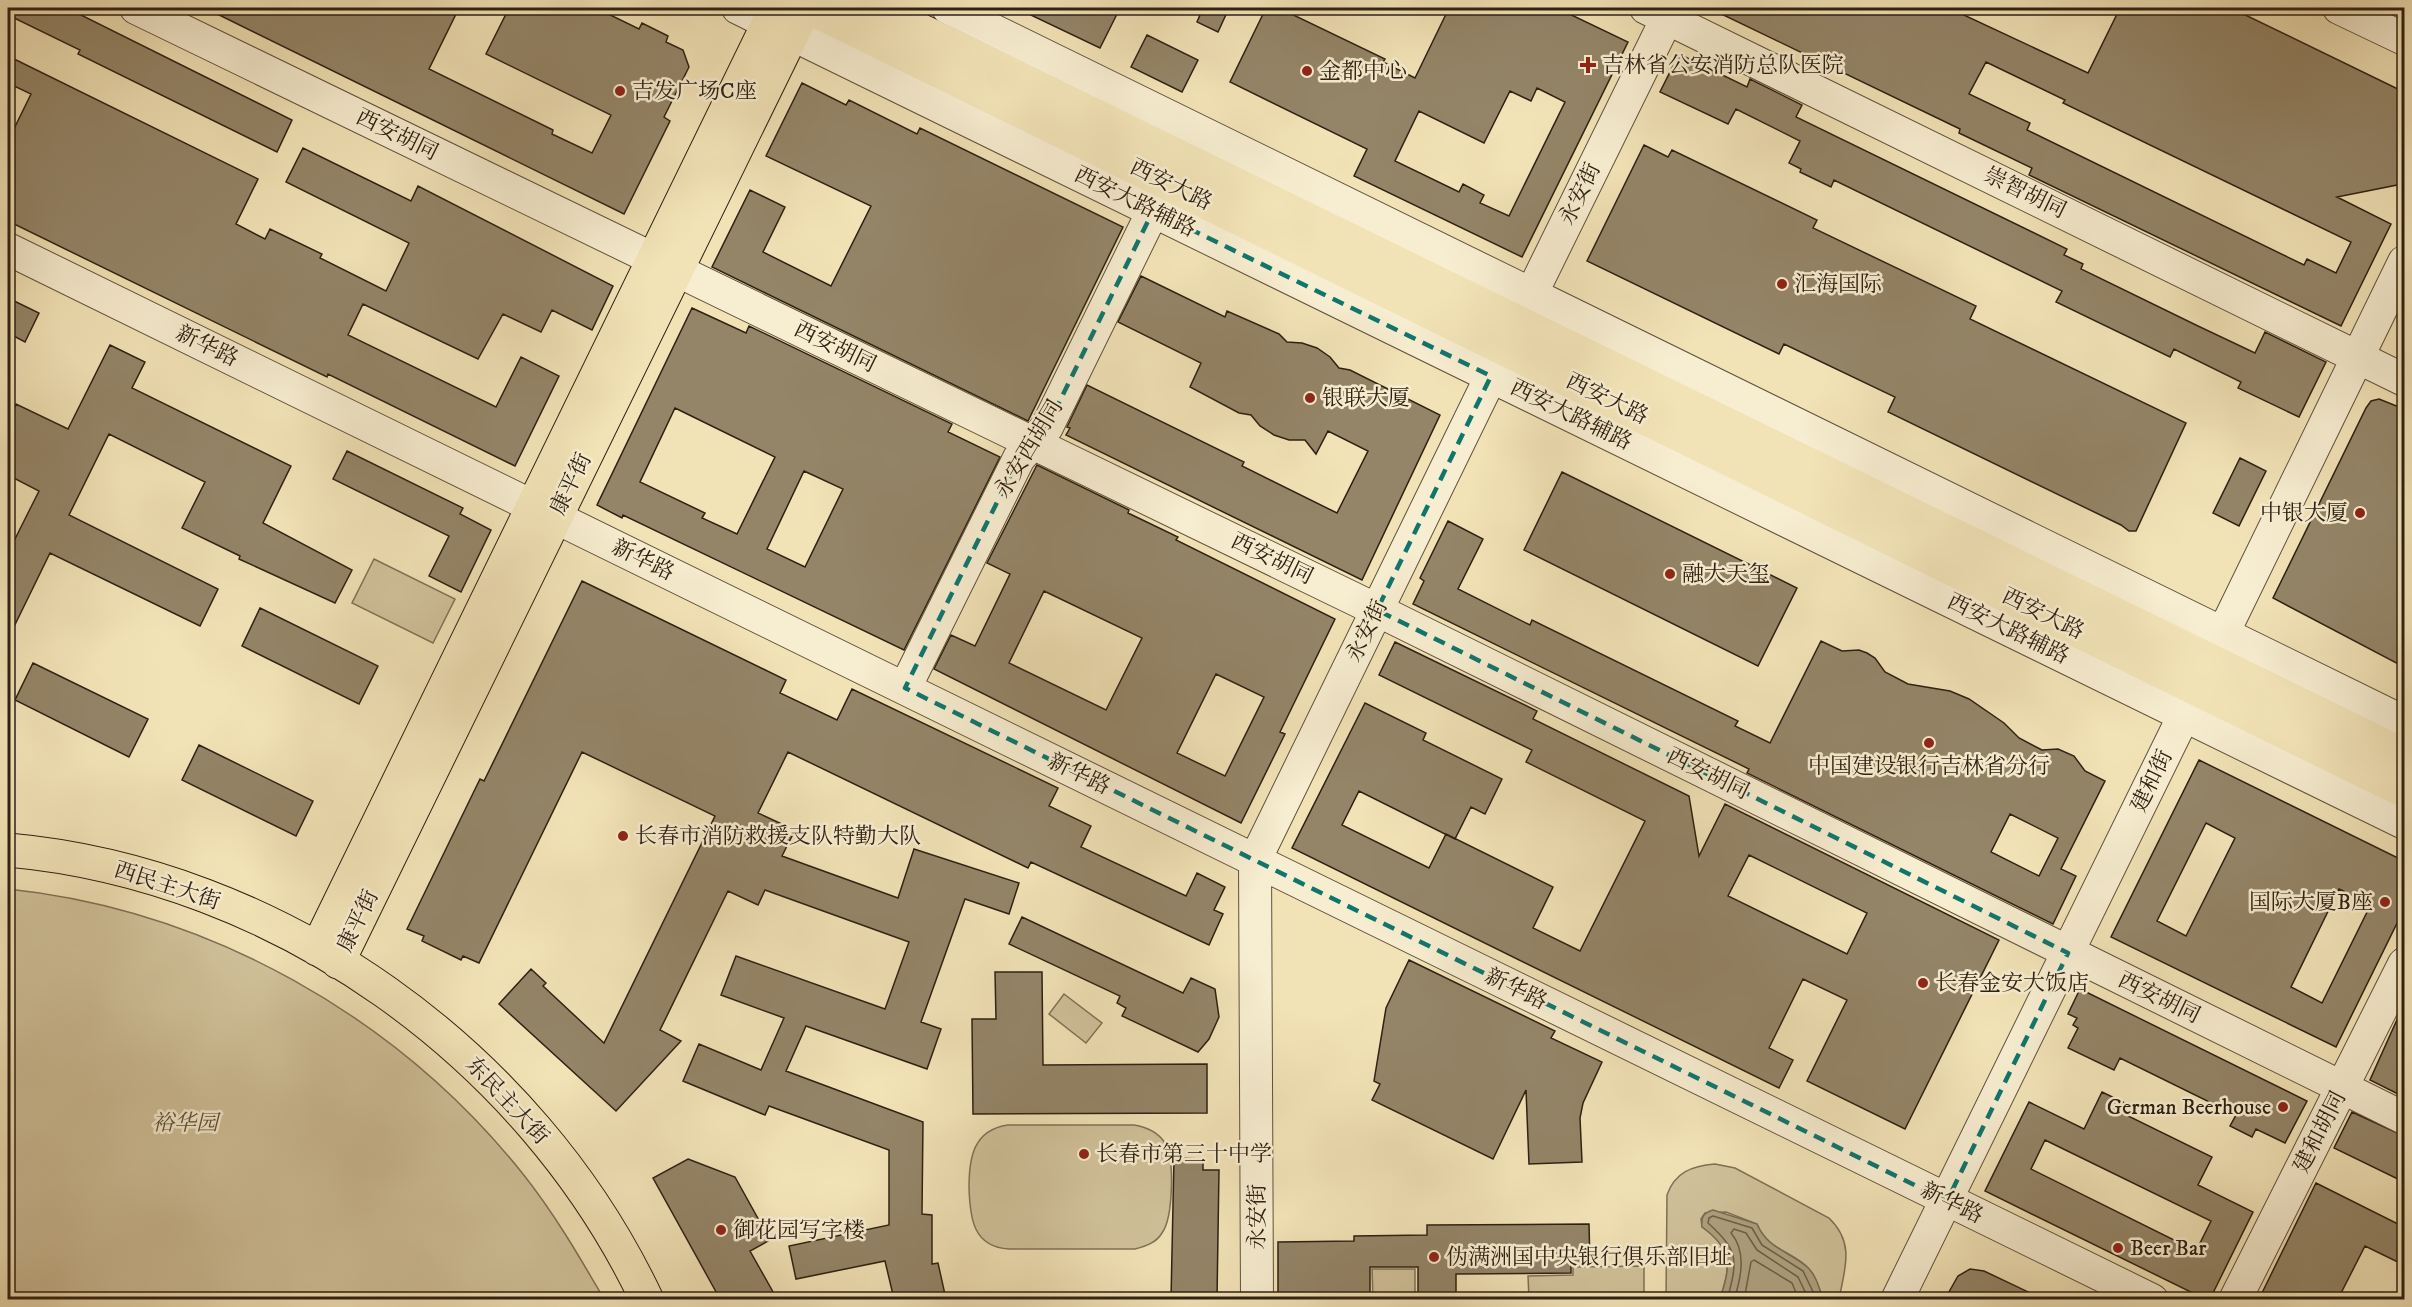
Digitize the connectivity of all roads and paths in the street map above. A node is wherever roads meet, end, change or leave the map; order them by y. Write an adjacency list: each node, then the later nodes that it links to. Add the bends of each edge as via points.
1 (136, 8): 12 (street, 西安胡同)
2 (738, 8): 7 (street, 西安大路辅路)
3 (875, 8): 13 (main road, 西安大路)
4 (948, 8): 13 (street, 西安大路辅路)
5 (2339, 8): 8 (street)
6 (1662, 11): 13 (street, 永安街); 14 (street, 崇智胡同)
7 (790, 16): 9 (street, 西安大路辅路); 12 (main road, 康平街); 13 (main road, 西安大路)
8 (2404, 39)
9 (1153, 211): 13 (street, 西安大路辅路); 16 (street, 永安西胡同, via 1047,427)
10 (8, 249): 17 (street, 新华路)
11 (2404, 262): 14 (street, 建和街)
12 (665, 265): 16 (street, 西安胡同); 17 (main road, 康平街)
13 (1511, 335): 18 (street, 永安街); 19 (main road, 西安大路); 19 (street, 西安大路辅路)
14 (2358, 357): 15 (street, 崇智胡同); 19 (street, 建和街)
15 (2404, 380)
16 (1032, 443): 18 (street, 西安胡同); 20 (street, 永安西胡同, via 1019,458)
17 (545, 511): 20 (street, 新华路); 28 (main road, 康平街)
18 (1377, 610): 26 (street, 永安街); 27 (street, 西安胡同)
19 (2204, 675): 21 (street, 西安大路辅路); 22 (main road, 西安大路); 23 (main road, 西安大路); 24 (street, 西安大路辅路); 27 (street, 建和街)
20 (905, 688): 26 (street, 新华路)
21 (2404, 722)
22 (2404, 756)
23 (2404, 791)
24 (2404, 823)
25 (8, 850): 28 (main road, 西民主大街, via 67,859 169,884 248,914)
26 (1255, 860): 32 (street, 新华路); 34 (street, 永安街)
27 (2068, 953): 30 (street, 西安胡同); 32 (street, 建和街)
28 (328, 955): 33 (main road, 东民主大街, via 444,1036 519,1110 585,1192)
29 (2404, 964): 30 (street, 建和胡同)
30 (2342, 1088): 31 (street, 西安胡同); 37 (street, 建和胡同)
31 (2404, 1118)
32 (1947, 1201): 35 (street, 建和街); 36 (street, 新华路)
33 (647, 1299)
34 (1257, 1299)
35 (1897, 1299)
36 (2152, 1299)
37 (2235, 1299)

